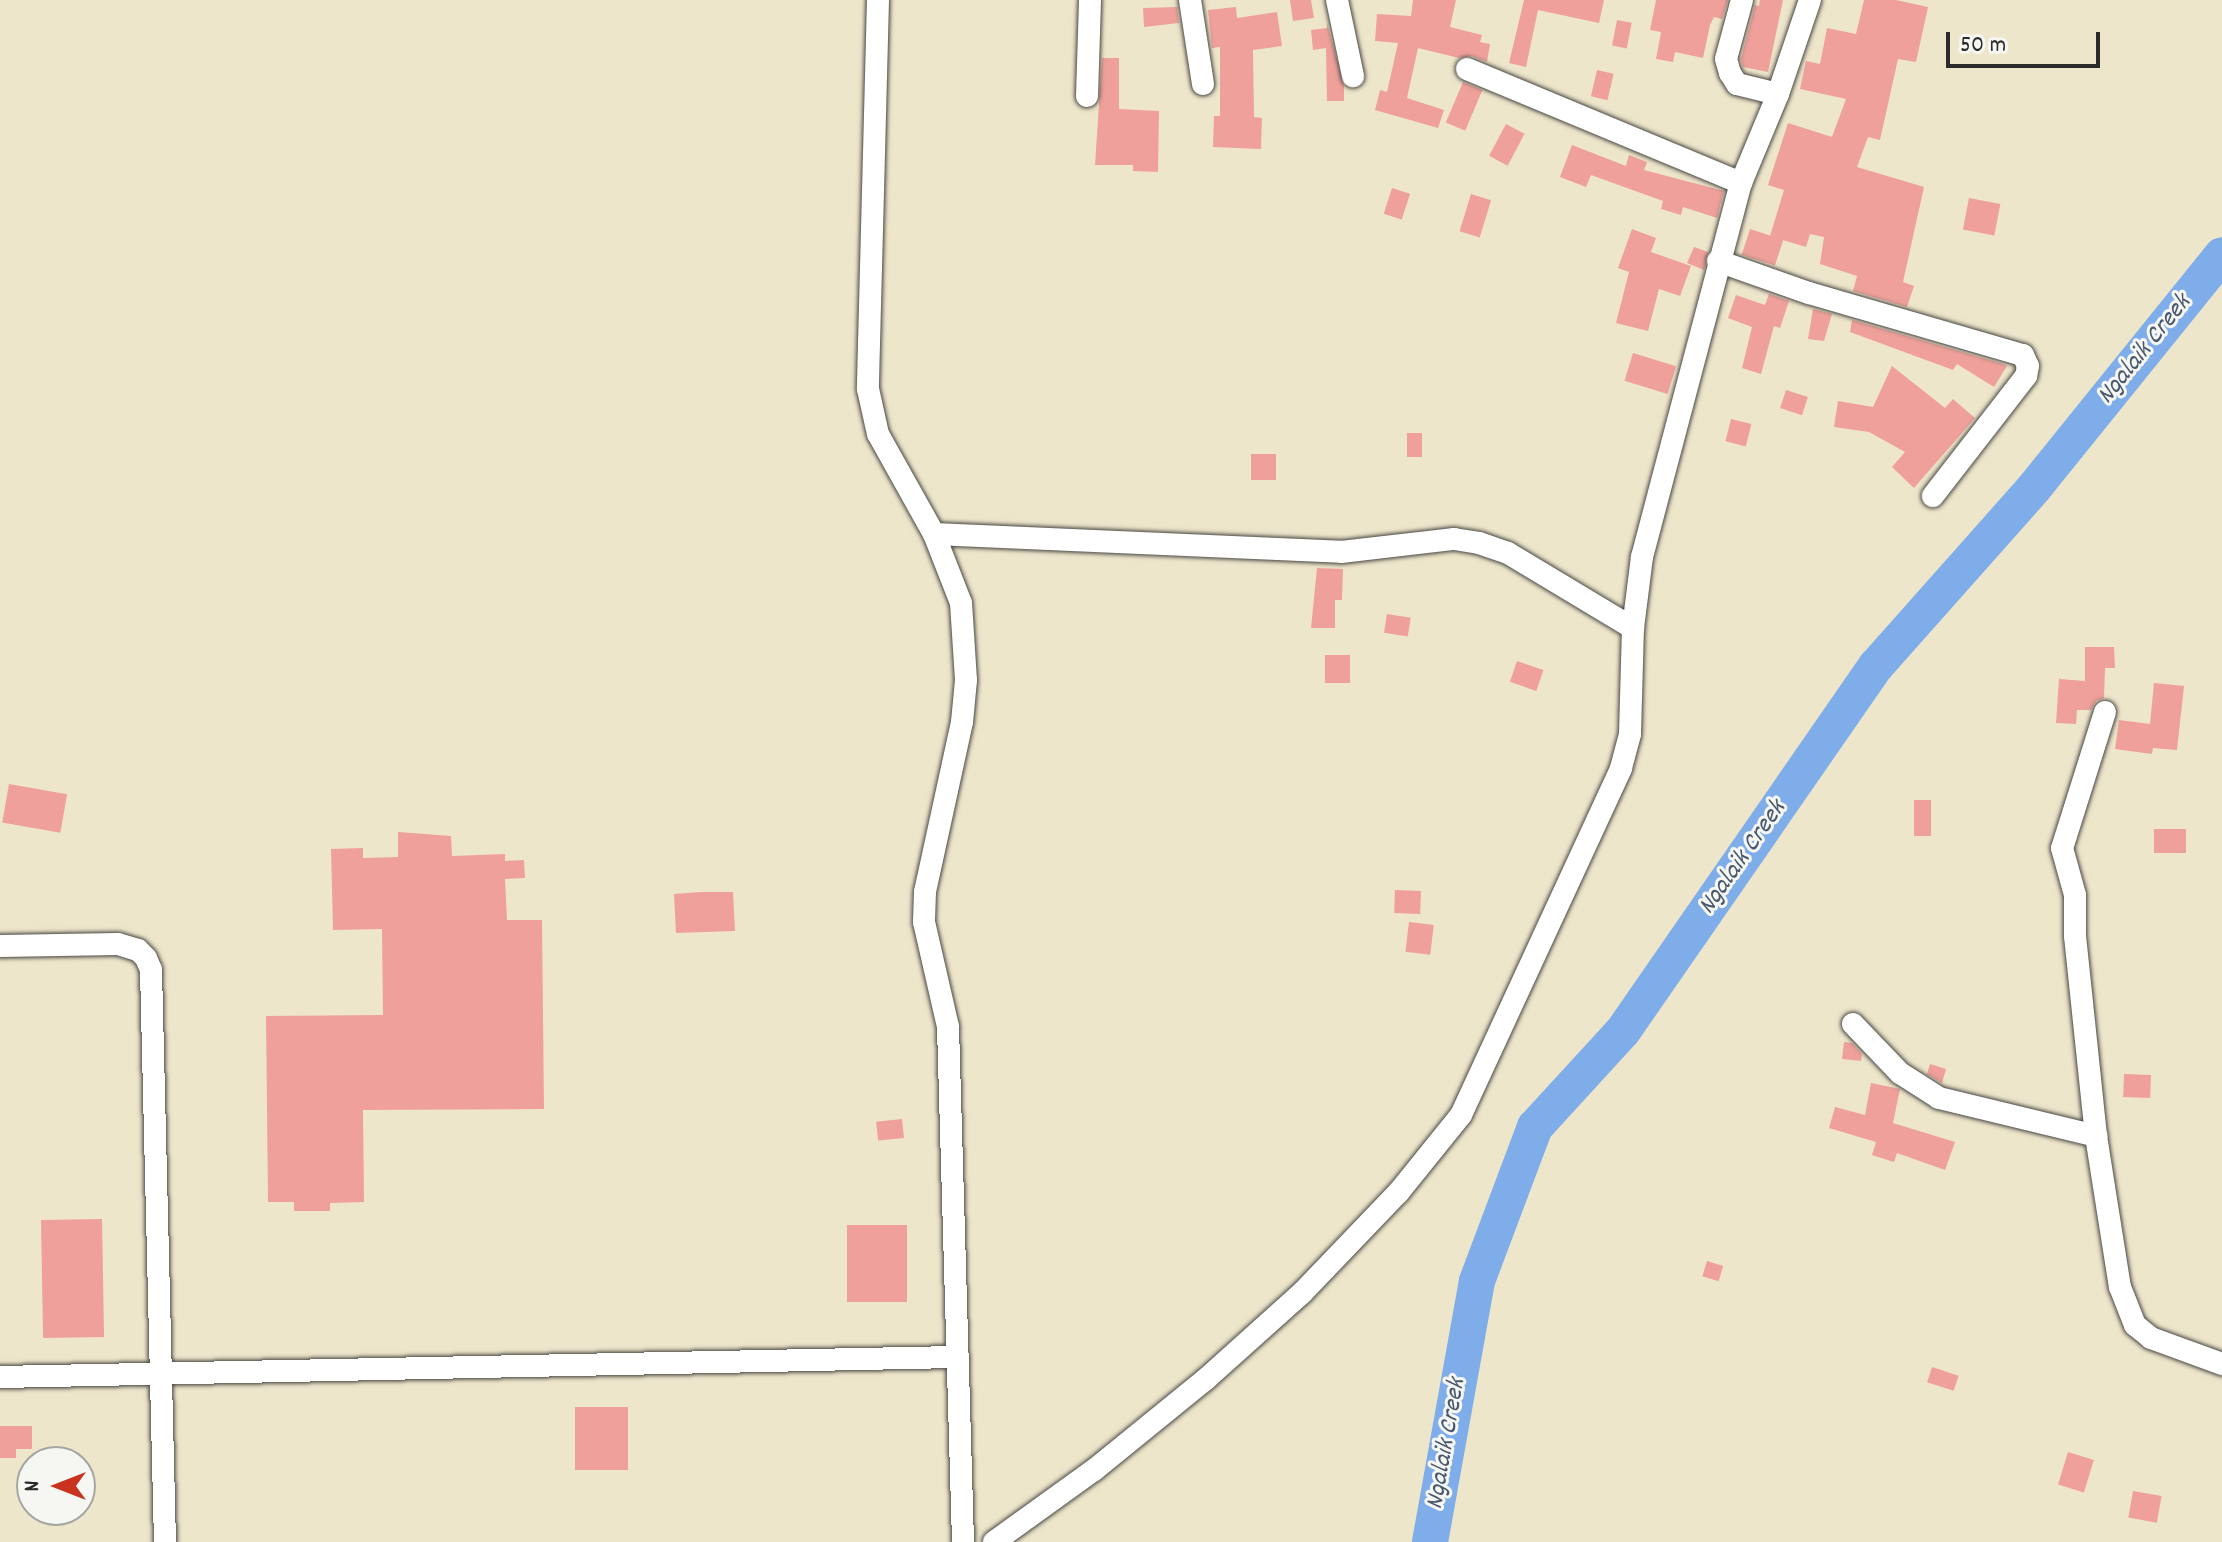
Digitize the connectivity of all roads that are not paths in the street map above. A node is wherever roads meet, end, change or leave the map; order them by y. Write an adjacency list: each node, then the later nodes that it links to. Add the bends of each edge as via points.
1 (878, 0): 15 (street, via 868,389 878,434)
2 (1090, 0): 11 (street)
3 (1190, 0): 9 (street)
4 (1337, 0): 8 (street)
5 (1742, 0): 10 (street, via 1726,59 1730,73 1737,84)
6 (1810, 0): 10 (street)
7 (1467, 69): 12 (street)
8 (1353, 76)
9 (1203, 84)
10 (1778, 94): 12 (street)
11 (1087, 96)
12 (1741, 183): 13 (street)
13 (1718, 261): 14 (street, via 2023,355 2026,376); 16 (street, via 1642,557)
14 (1933, 496)
15 (934, 534): 16 (street, via 1341,552 1454,539 1508,553); 21 (street, via 961,603 966,680 962,722 925,892 924,922 948,1027)
16 (1633, 628): 27 (street, via 1630,734 1621,768 1461,1115 1398,1193 1302,1293 1094,1470)
17 (2105, 712): 20 (street, via 2062,848 2075,895)
18 (0, 946): 23 (street, via 118,944 138,950 151,970)
19 (1853, 1024): 20 (street, via 1900,1073 1939,1098)
20 (2096, 1136): 22 (street, via 2120,1287 2130,1316 2151,1338)
21 (958, 1357): 23 (street); 26 (street)
22 (2222, 1364)
23 (159, 1374): 24 (street); 25 (street)
24 (0, 1377)
25 (165, 1542)
26 (963, 1542)
27 (994, 1542)

